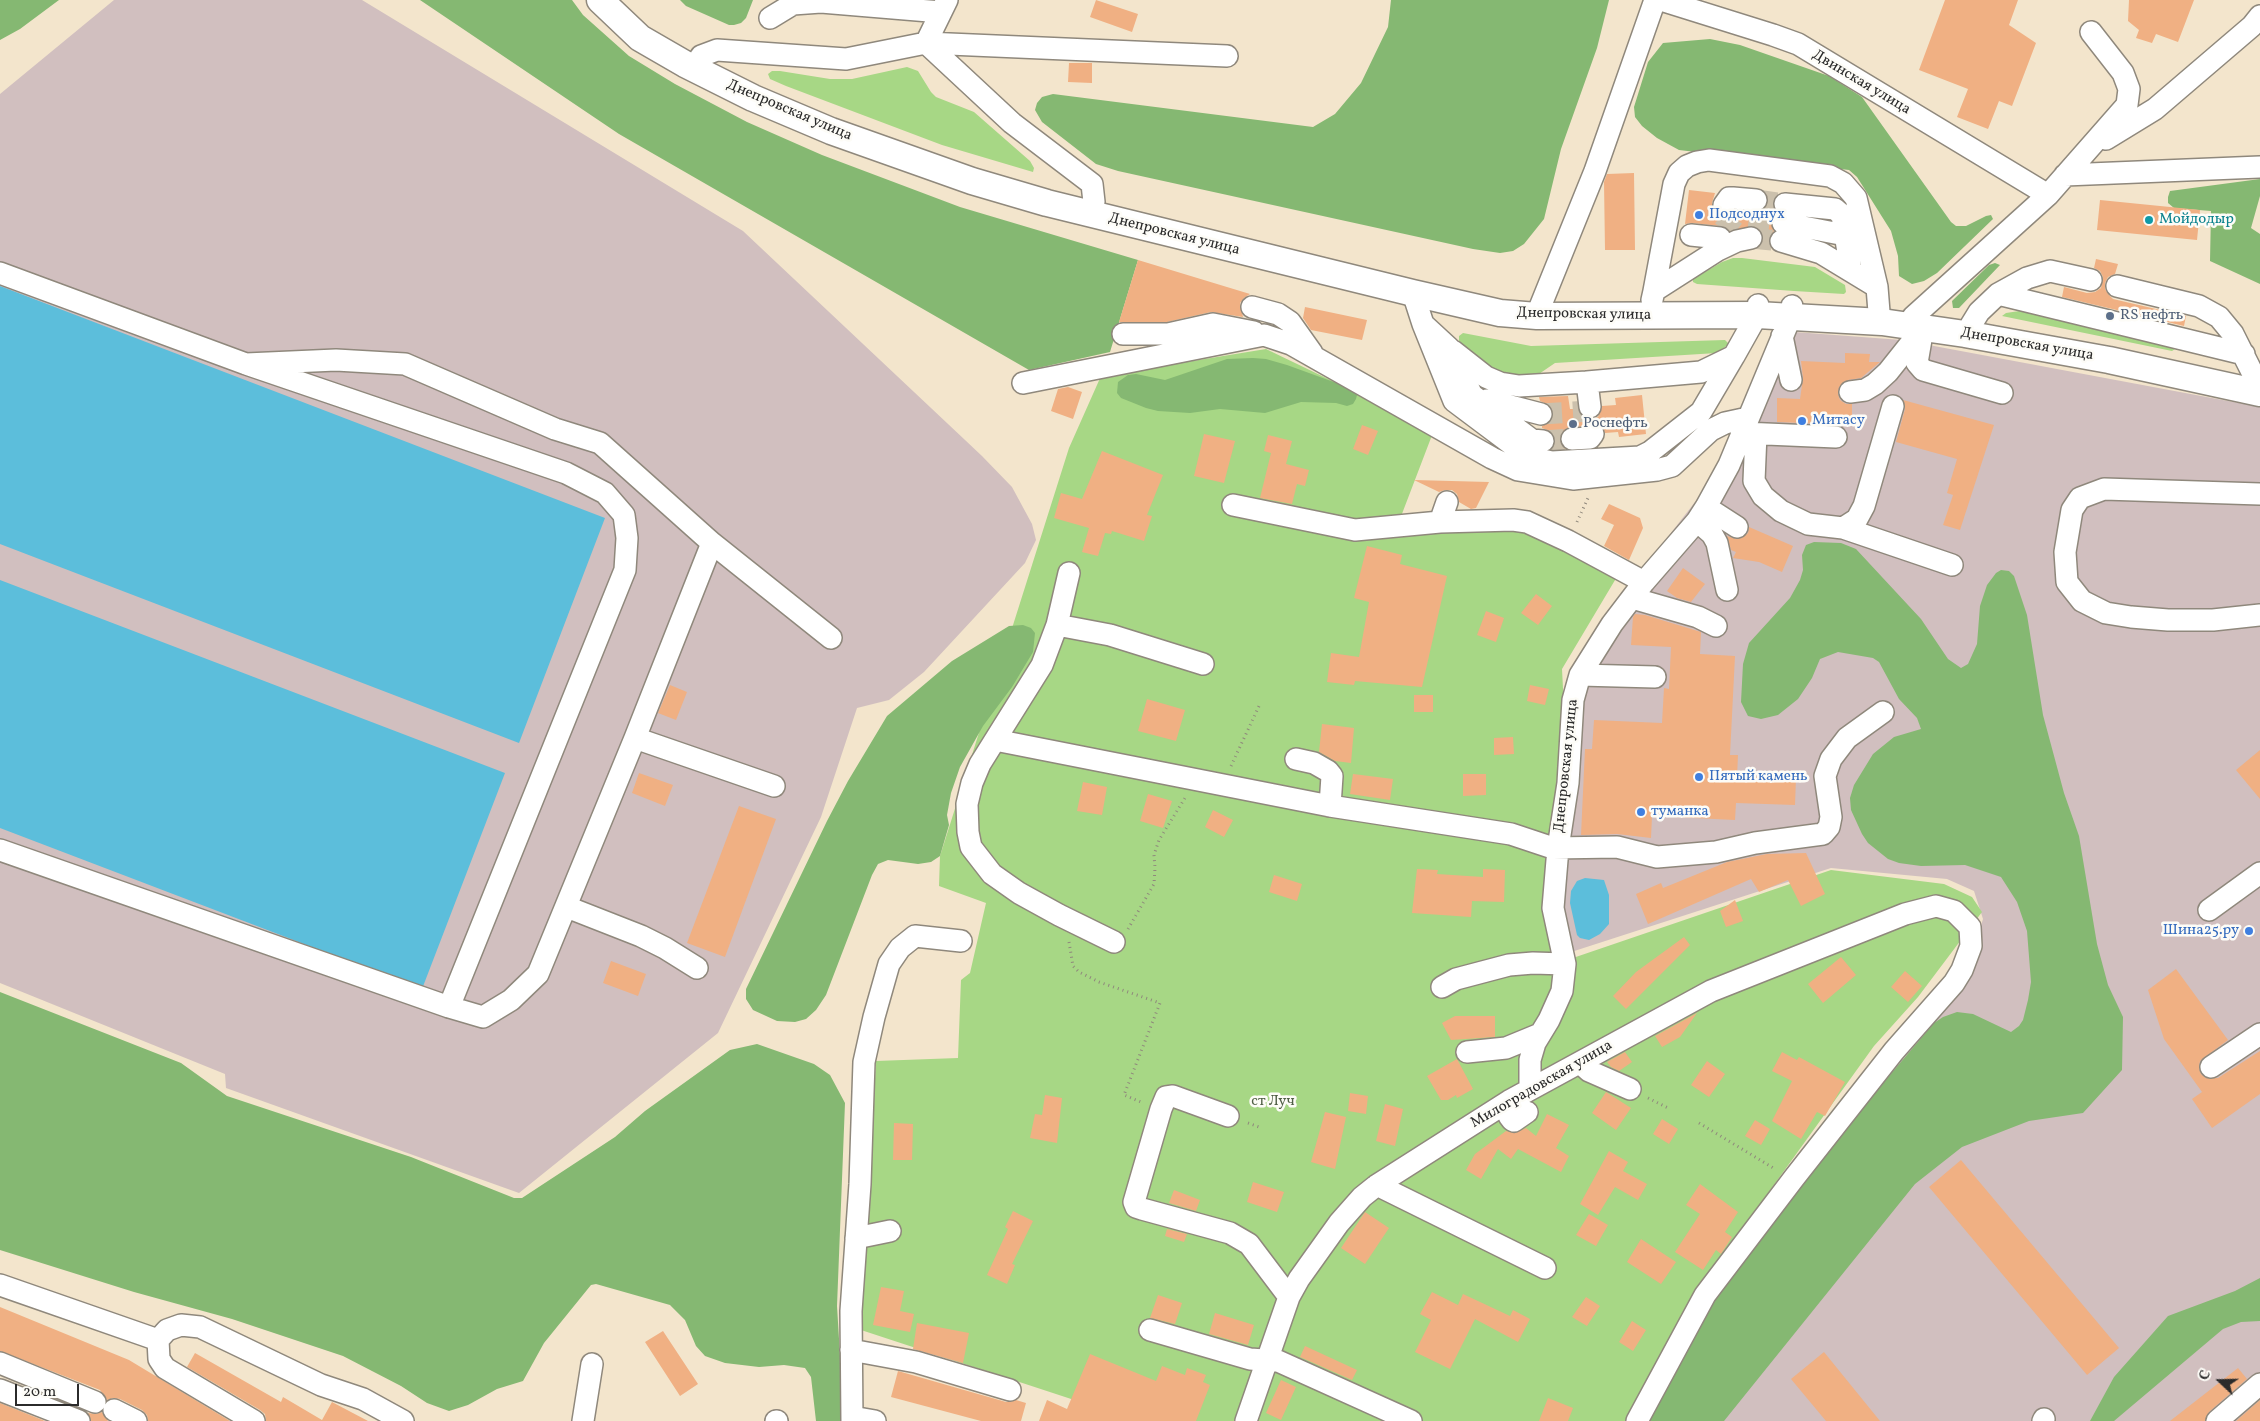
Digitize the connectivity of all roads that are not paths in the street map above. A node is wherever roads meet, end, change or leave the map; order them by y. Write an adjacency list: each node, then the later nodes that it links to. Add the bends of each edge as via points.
1 (600, 0): 26 (main road, Днепровская улица, via 640,38 685,64 753,98 831,131 972,181 1047,203)
2 (622, 0): 10 (main road, Днепровская улица, via 648,25)
3 (1654, 0): 31 (lane, via 1595,171)
4 (1661, 0): 15 (lane, Двинская улица, via 1798,44)
5 (944, 6): 7 (lane, via 821,2 793,4); 9 (lane)
6 (2260, 16): 12 (lane, via 2155,109)
7 (770, 18)
8 (2091, 32): 12 (lane, via 2123,73 2129,89 2127,105)
9 (926, 43): 10 (lane, via 846,58 716,50); 11 (lane); 17 (lane, via 1012,124 1092,184)
10 (701, 56): 17 (main road, Днепровская улица, via 758,86 833,119 979,170)
11 (1227, 56)
12 (2086, 150): 14 (lane)
13 (2260, 167): 14 (lane)
14 (2065, 175): 15 (lane)
15 (2048, 195): 34 (lane)
16 (1756, 200): 18 (lane, via 1729,198)
17 (1094, 202): 31 (main road, Днепровская улица, via 1503,304)
18 (1724, 205)
19 (1691, 235): 20 (lane)
20 (1720, 236): 21 (lane, via 1737,241); 28 (lane)
21 (1751, 238)
22 (1851, 271): 22 (lane, via 1844,235 1783,223 1821,253); 29 (lane)
23 (0, 273): 43 (lane)
24 (2091, 280): 27 (lane, via 2050,271 2027,278)
25 (2116, 286): 40 (lane, via 2199,306 2219,318 2234,334)
26 (1413, 293): 32 (main road, Днепровская улица, via 1500,313 1537,316); 35 (lane)
27 (1998, 294): 36 (lane, via 1979,312); 40 (lane)
28 (1653, 299): 29 (lane, via 1674,184 1687,166 1709,160 1830,176 1843,183 1856,198); 31 (main road, Днепровская улица); 32 (main road, Днепровская улица)
29 (1878, 299): 33 (main road, Днепровская улица); 34 (main road, Днепровская улица)
30 (1252, 307): 42 (lane, via 1278,314 1290,322)
31 (1540, 308)
32 (1757, 310): 33 (main road, Днепровская улица); 41 (lane)
33 (1788, 319): 34 (main road, Днепровская улица); 44 (lane); 54 (lane, Днепровская улица)
34 (1918, 322): 36 (main road, Днепровская улица); 47 (main road, Днепровская улица); 48 (lane, via 1888,372 1865,390); 49 (lane, via 1917,362 1923,370)
35 (1424, 324): 39 (lane); 41 (lane, via 1454,401 1522,452 1552,462 1640,457 1650,452 1701,412)
36 (1971, 325): 47 (main road, Днепровская улица)
37 (1123, 334): 38 (lane, via 1168,334 1213,324)
38 (1264, 335): 42 (lane, via 1278,338); 46 (lane)
39 (1449, 348): 45 (lane, via 1486,377 1500,383 1519,386); 50 (lane)
40 (2244, 354): 47 (lane)
41 (1734, 356): 45 (lane, via 1701,372)
42 (1315, 357): 54 (lane, via 1485,460 1518,470 1573,479 1672,466 1711,430 1725,423)
43 (246, 364): 66 (lane, via 336,360 405,364 555,429 600,442); 94 (lane, via 566,472 604,493 624,515 627,538 625,570)
44 (1791, 380)
45 (1587, 382): 52 (lane)
46 (1023, 383)
47 (2259, 387)
48 (1850, 392)
49 (2002, 393)
50 (1472, 395): 53 (lane); 58 (lane, via 1532,440)
51 (1893, 406): 65 (lane, via 1864,506 1857,519)
52 (1590, 407)
53 (1541, 414)
54 (1749, 428): 56 (lane); 62 (lane, Днепровская улица); 65 (lane, via 1754,481 1763,496 1781,511 1808,524)
55 (1594, 434): 57 (lane, via 1590,438)
56 (1836, 437)
57 (1572, 439)
58 (1544, 441)
59 (2260, 494): 71 (lane, via 2104,489 2080,498 2072,510 2065,552 2067,582 2082,601 2106,613 2168,620)
60 (1446, 502): 63 (lane)
61 (1233, 505): 63 (lane, via 1355,530)
62 (1702, 514): 64 (lane); 69 (lane, Днепровская улица); 70 (lane, via 1717,543)
63 (1440, 522): 69 (lane, via 1513,520 1541,527 1568,541)
64 (1737, 527)
65 (1844, 528): 67 (lane)
66 (712, 543): 74 (lane); 79 (lane)
67 (1952, 566)
68 (1068, 574): 72 (lane)
69 (1638, 590): 73 (lane); 76 (lane, Днепровская улица, via 1600,641)
70 (1728, 590)
71 (2260, 615)
72 (1057, 625): 75 (lane, via 1110,635); 80 (lane, via 1042,665)
73 (1716, 626)
74 (831, 638)
75 (1203, 664)
76 (1580, 675): 77 (lane); 84 (lane, Днепровская улица, via 1573,700 1568,783)
77 (1655, 678)
78 (1883, 712): 84 (lane, via 1847,738 1831,760 1825,776 1831,817 1823,834 1687,855 1656,856 1617,846)
79 (635, 738): 82 (lane); 87 (lane)
80 (995, 740): 83 (lane); 90 (lane, via 980,764 967,804 971,847 992,874 1019,893)
81 (1296, 758): 83 (lane, via 1314,763 1332,776)
82 (774, 786)
83 (1330, 806): 84 (lane, via 1511,834)
84 (1558, 848): 91 (lane, Днепровская улица, via 1553,908)
85 (0, 850): 94 (lane)
86 (2260, 873): 88 (lane)
87 (567, 907): 92 (lane, via 641,936); 94 (lane, via 538,974 510,1000 483,1017)
88 (2209, 910)
89 (961, 941): 105 (lane, via 916,936 900,948 889,964 864,1062)
90 (1114, 942)
91 (1565, 964): 93 (lane, via 1533,962 1509,965 1456,979); 95 (lane, Днепровская улица, via 1562,991 1550,1020)
92 (696, 968)
93 (1442, 987)
94 (449, 1007)
95 (1540, 1034): 97 (lane, via 1506,1048); 100 (lane, Днепровская улица, via 1530,1060)
96 (2260, 1034): 99 (lane)
97 (1467, 1052)
98 (1580, 1063): 100 (lane, Милоградовская улица); 101 (lane, via 1589,1071); 127 (lane, Милоградовская улица, via 1711,991 1905,914 1936,906 1954,911 1970,928 1971,946 1954,983 1894,1051 1705,1295)
99 (2211, 1067)
100 (1530, 1089): 103 (lane, Милоградовская улица, via 1518,1106)
101 (1630, 1089)
102 (1228, 1116): 108 (lane, via 1173,1096 1166,1098 1160,1108 1134,1202 1136,1207 1230,1233 1249,1244)
103 (1377, 1185): 106 (lane); 108 (lane, Милоградовская улица, via 1340,1223)
104 (890, 1232): 105 (lane)
105 (856, 1238): 111 (lane)
106 (1545, 1268)
107 (0, 1285): 110 (lane)
108 (1289, 1297): 112 (lane, Милоградовская улица)
109 (1150, 1330): 112 (lane, via 1250,1359)
110 (158, 1340): 121 (lane, via 159,1359 165,1368); 122 (lane, via 166,1330 181,1325 200,1327 321,1385 363,1399)
111 (851, 1350): 117 (lane, via 916,1362); 118 (lane)
112 (1269, 1360): 125 (lane, Милоградовская улица); 126 (lane, via 1278,1361)
113 (0, 1363): 120 (lane)
114 (592, 1364): 123 (lane)
115 (2260, 1384): 128 (lane)
116 (0, 1390): 119 (lane)
117 (1010, 1390)
118 (852, 1419): 124 (lane)
119 (79, 1421)
120 (136, 1421)
121 (254, 1421)
122 (403, 1421)
123 (583, 1421)
124 (875, 1421)
125 (1246, 1421)
126 (1411, 1421)
127 (1637, 1421)
128 (2217, 1421)

